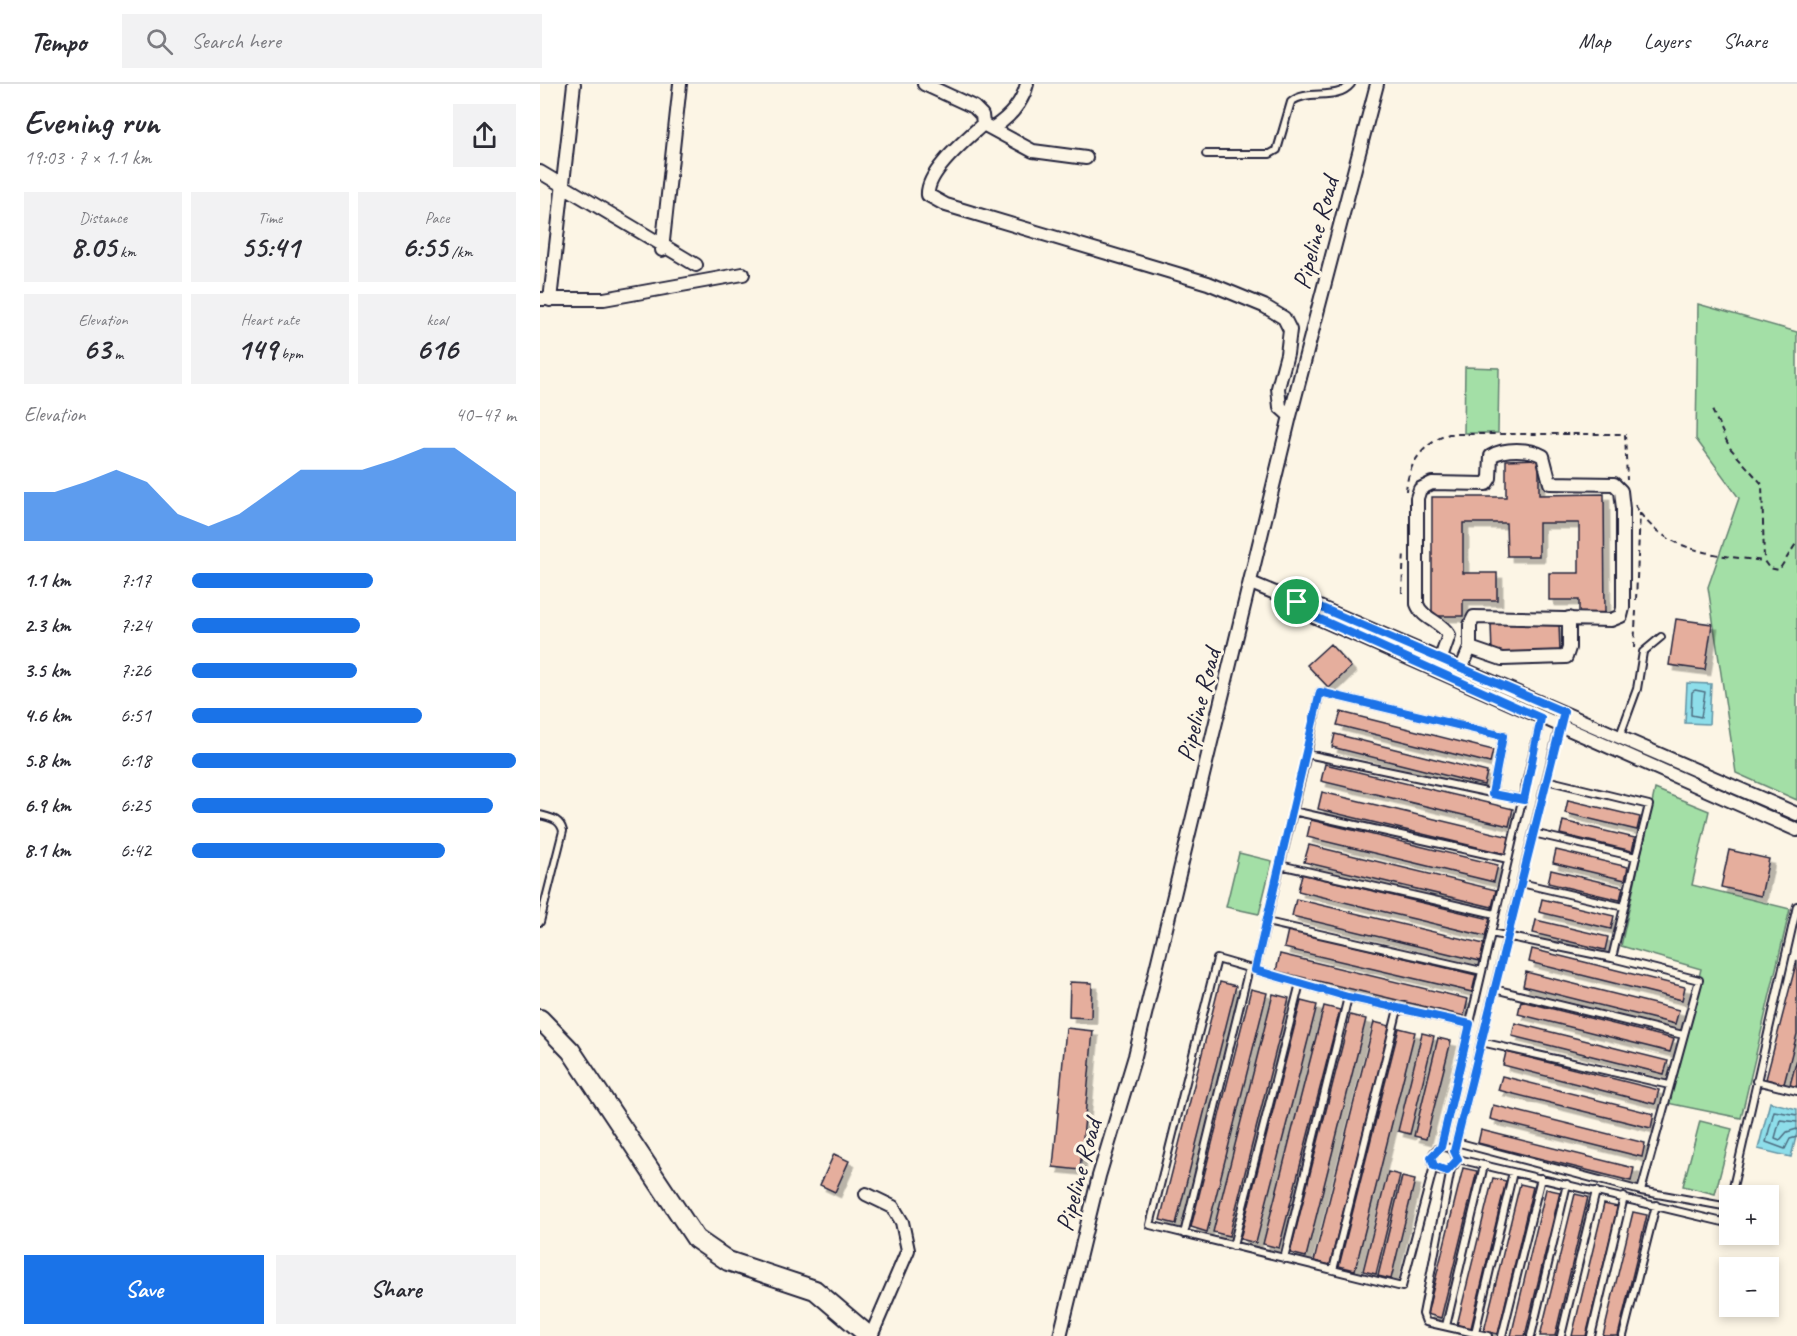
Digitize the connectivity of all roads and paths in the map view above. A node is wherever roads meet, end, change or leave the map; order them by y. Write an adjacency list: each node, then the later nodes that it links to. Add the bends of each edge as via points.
1 (574, 84): 11 (street)
2 (680, 84): 12 (street)
3 (924, 84): 7 (street, via 974,107)
4 (1027, 84): 7 (street, via 1023,99 1012,112)
5 (1352, 84): 8 (lane, via 1337,93 1303,95 1291,102 1276,150 1270,154)
6 (1377, 84): 17 (street, Pipeline Road)
7 (988, 126): 9 (street, via 1033,151); 17 (street, via 937,170 927,188 928,195 946,205 1208,283 1284,318 1290,330 1278,388 1280,407)
8 (1206, 154)
9 (1086, 158)
10 (540, 172): 11 (street)
11 (562, 185): 12 (street); 15 (street)
12 (662, 249): 13 (street)
13 (696, 265)
14 (742, 274): 15 (street, via 604,299)
15 (545, 299)
16 (1712, 410): 19 (path, via 1730,448 1762,484)
17 (1290, 416): 20 (street, Pipeline Road)
18 (1797, 542): 19 (path, via 1779,570 1769,568)
19 (1764, 561): 27 (path, via 1674,544 1640,513 1634,649)
20 (1251, 583): 21 (street); 95 (street, Pipeline Road, via 1135,1056 1099,1176)
21 (1297, 602): 23 (street, via 1308,602); 26 (street, via 1304,612)
22 (1569, 618): 25 (street, via 1474,617); 25 (street, via 1566,657 1502,659); 28 (street, via 1611,620 1621,616 1621,492 1614,484 1550,483 1543,456 1534,451 1499,451 1491,456 1486,484 1432,483 1420,489 1417,498 1417,604 1421,614 1444,627 1449,635)
23 (1395, 638): 26 (lane); 28 (street)
24 (1661, 638): 27 (lane)
25 (1470, 648): 29 (street)
26 (1389, 652): 32 (street)
27 (1643, 652): 34 (lane, via 1637,689)
28 (1442, 658): 29 (street)
29 (1462, 667): 30 (street)
30 (1545, 704): 31 (street); 32 (lane)
31 (1564, 712): 33 (lane); 34 (street)
32 (1541, 718): 33 (street); 39 (lane)
33 (1560, 726): 35 (street); 37 (lane)
34 (1620, 737): 35 (lane); 41 (street)
35 (1614, 749): 43 (street)
36 (1307, 754): 38 (lane); 38 (lane, via 1320,692 1503,736); 40 (lane)
37 (1546, 780): 44 (lane); 45 (lane, via 1649,805)
38 (1492, 794): 39 (lane)
39 (1524, 800): 46 (lane)
40 (1293, 811): 46 (lane); 47 (lane)
41 (1797, 814)
42 (540, 815): 52 (lane, via 562,824 563,831)
43 (1797, 830)
44 (1533, 833): 45 (lane); 48 (lane)
45 (1636, 857): 50 (lane)
46 (1508, 859): 51 (lane)
47 (1280, 865): 51 (lane); 53 (lane)
48 (1521, 883): 50 (lane); 55 (lane)
49 (1797, 906): 67 (lane)
50 (1624, 907): 56 (lane)
51 (1495, 914): 54 (lane)
52 (540, 922)
53 (1267, 922): 57 (lane); 58 (lane)
54 (1491, 933): 55 (lane); 58 (lane)
55 (1507, 937): 56 (lane); 60 (lane)
56 (1612, 957): 65 (lane, via 1699,980)
57 (1252, 969): 59 (lane); 88 (lane); 88 (lane, via 1217,959 1150,1226)
58 (1482, 970): 64 (lane)
59 (1300, 983): 61 (lane); 89 (lane)
60 (1494, 989): 65 (lane); 66 (lane)
61 (1348, 997): 62 (lane); 90 (lane)
62 (1398, 1009): 64 (lane); 91 (lane)
63 (540, 1018): 94 (street, via 571,1051 696,1239 728,1261 815,1290)
64 (1470, 1024): 71 (lane)
65 (1683, 1035): 68 (lane)
66 (1481, 1042): 68 (lane); 70 (lane)
67 (1756, 1081): 69 (lane); 80 (lane)
68 (1669, 1085): 82 (lane)
69 (1797, 1091)
70 (1456, 1142): 72 (lane); 82 (lane)
71 (1441, 1147): 72 (lane); 75 (lane, via 1433,1153)
72 (1454, 1151): 73 (lane)
73 (1458, 1159): 74 (lane); 76 (lane)
74 (1485, 1165): 77 (lane); 92 (lane)
75 (1434, 1166): 76 (lane, via 1442,1171); 91 (lane, via 1402,1287)
76 (1451, 1169): 92 (lane, via 1423,1314 1426,1322)
77 (1513, 1172): 78 (lane); 93 (lane)
78 (1541, 1178): 79 (lane); 97 (lane)
79 (1567, 1184): 81 (lane); 98 (lane)
80 (1733, 1185)
81 (1596, 1191): 84 (lane); 99 (lane)
82 (1641, 1191): 85 (lane)
83 (866, 1194): 94 (street, via 893,1207 902,1222 908,1250)
84 (1624, 1197): 86 (lane); 100 (lane)
85 (1719, 1203)
86 (1656, 1205): 87 (lane); 101 (lane)
87 (1719, 1221)
88 (1184, 1234): 89 (lane)
89 (1233, 1246): 90 (lane)
90 (1284, 1259): 91 (lane)
91 (1333, 1270)
92 (1446, 1326): 93 (lane)
93 (1475, 1333): 96 (lane)
94 (870, 1336)
95 (1060, 1336)
96 (1488, 1336)
97 (1502, 1336)
98 (1531, 1336)
99 (1561, 1336)
100 (1591, 1336)
101 (1623, 1336)

